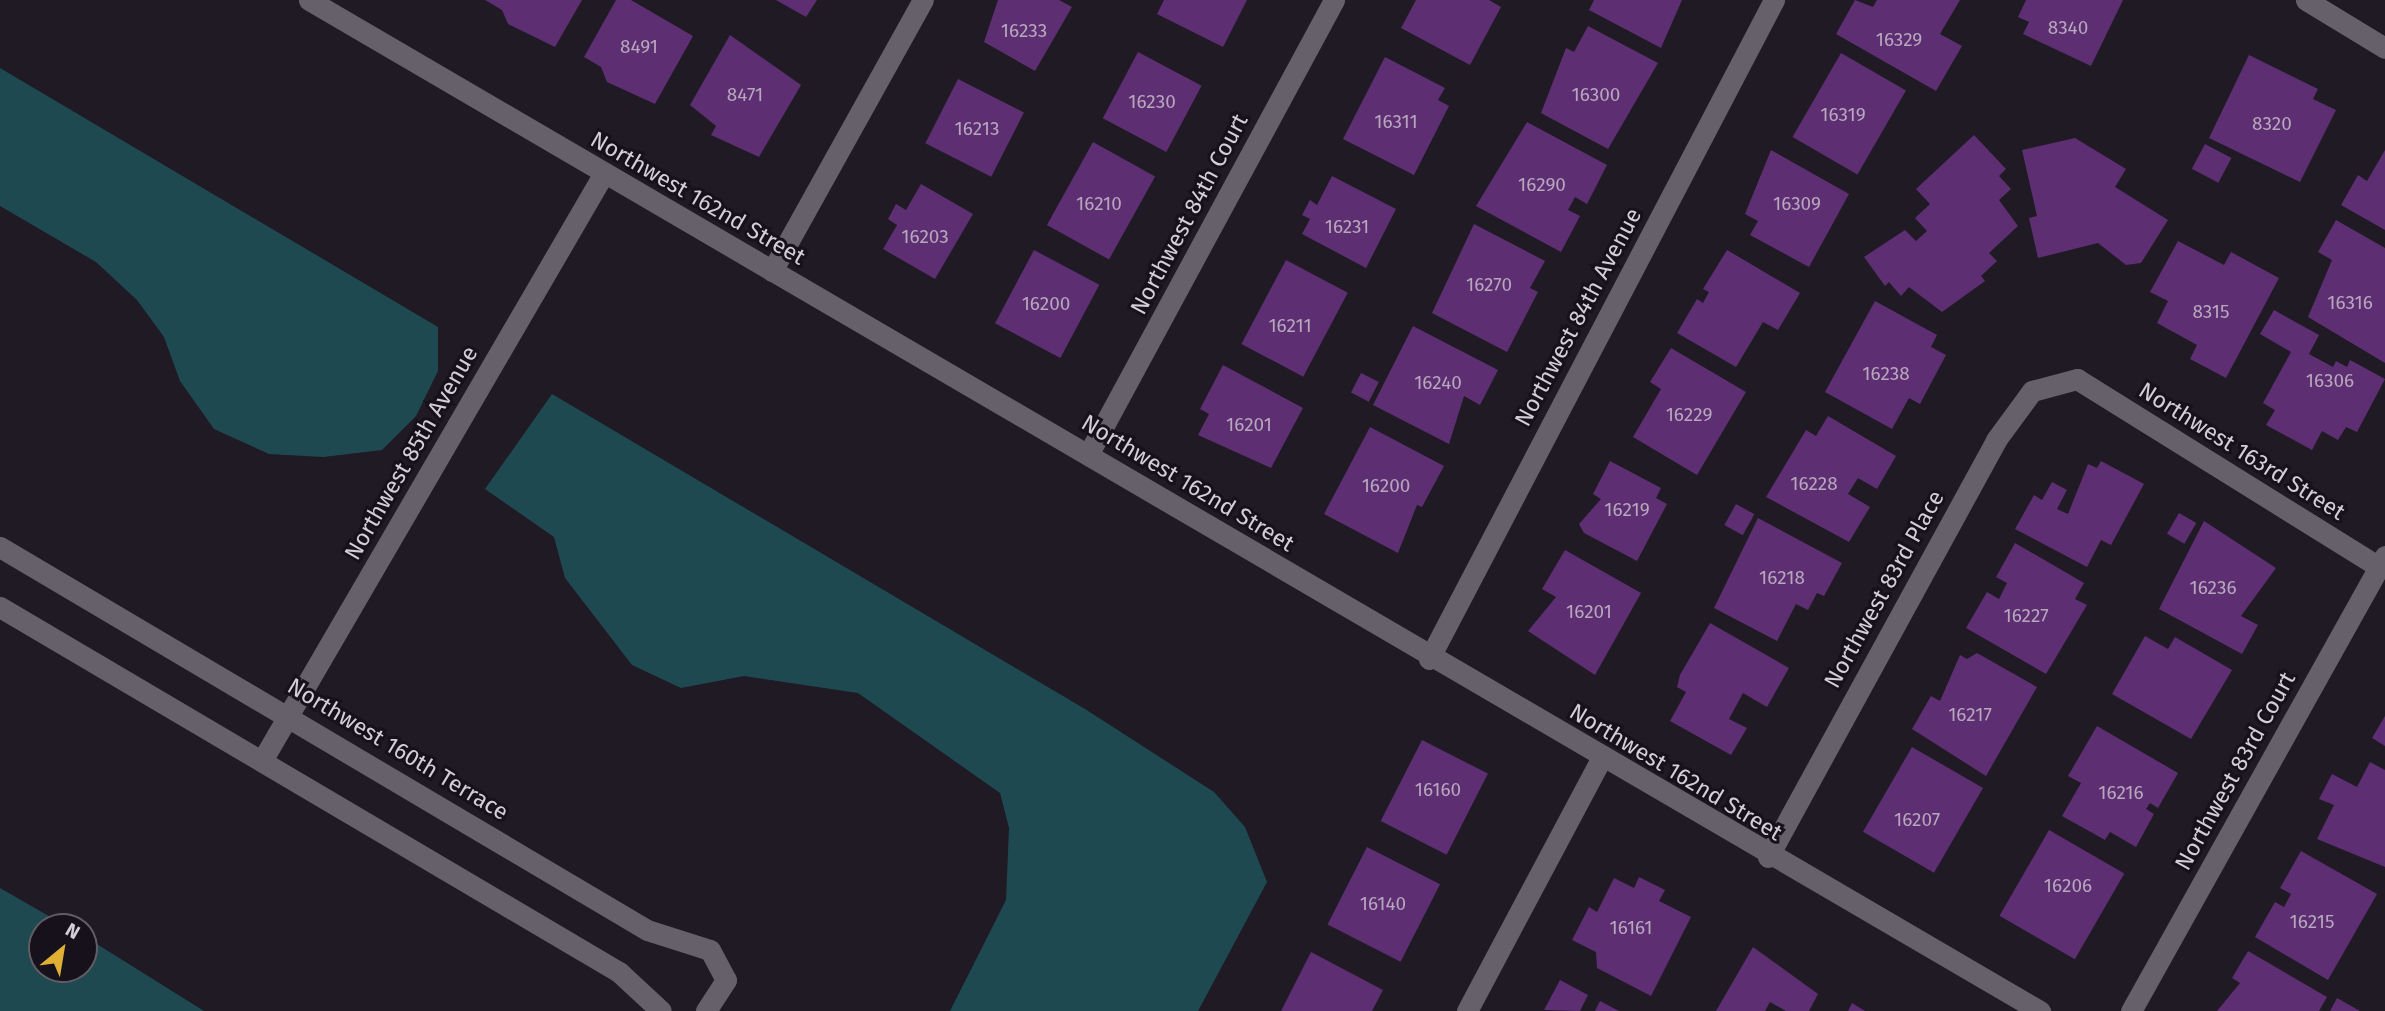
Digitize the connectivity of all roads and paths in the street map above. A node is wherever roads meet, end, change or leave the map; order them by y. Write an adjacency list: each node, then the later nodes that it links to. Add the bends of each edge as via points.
1 (309, 0): 7 (street, Northwest 162nd Street)
2 (923, 0): 8 (street)
3 (1334, 0): 10 (street, Northwest 84th Court)
4 (1774, 0): 14 (street, Northwest 84th Avenue)
5 (2305, 0): 6 (street)
6 (2385, 48)
7 (604, 173): 8 (street, Northwest 162nd Street); 15 (street, Northwest 85th Avenue)
8 (772, 271): 10 (street, Northwest 162nd Street)
9 (2077, 379): 12 (street, Northwest 163rd Street); 18 (street, Northwest 83rd Place, via 2032,391 1996,440)
10 (1089, 453): 14 (street, Northwest 162nd Street)
11 (0, 547): 15 (street, Northwest 160th Terrace)
12 (2382, 561): 23 (street, Northwest 83rd Court)
13 (0, 607): 17 (street)
14 (1429, 659): 16 (street, Northwest 162nd Street)
15 (289, 714): 17 (street, Northwest 85th Avenue); 20 (street, Northwest 160th Terrace, via 647,930 710,950 726,980)
16 (1602, 757): 18 (street, Northwest 162nd Street); 21 (street)
17 (263, 760): 19 (street, via 619,972)
18 (1768, 856): 22 (street, Northwest 162nd Street)
19 (661, 1011)
20 (706, 1011)
21 (1467, 1011)
22 (2040, 1011)
23 (2131, 1011)

